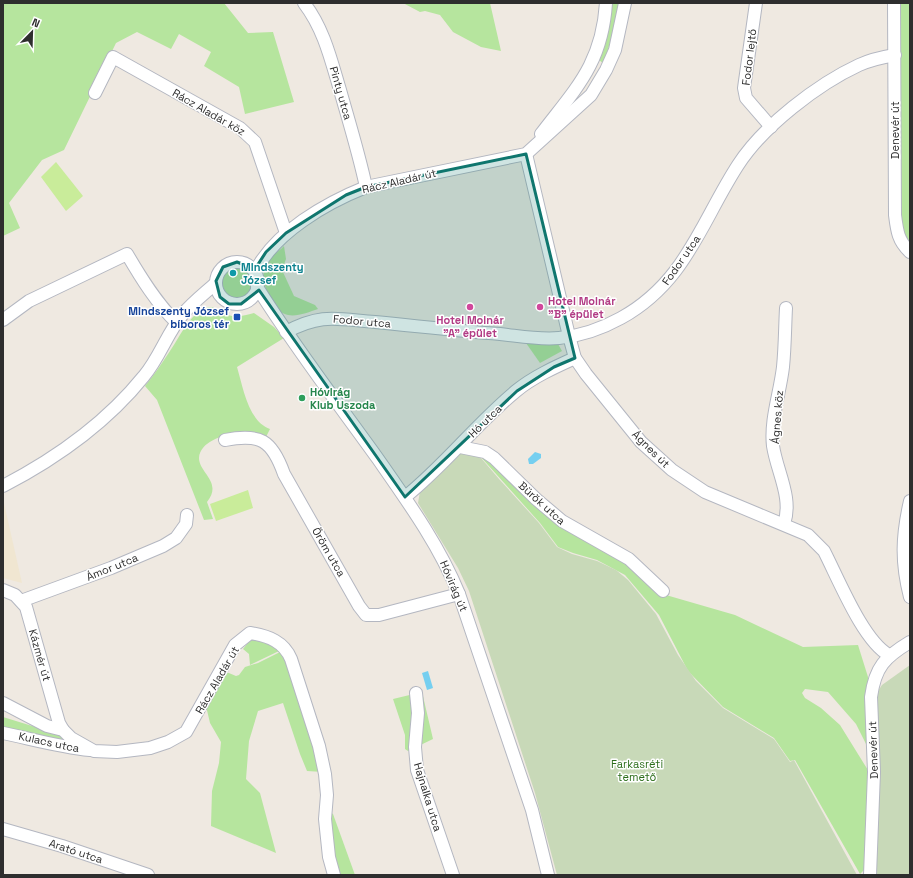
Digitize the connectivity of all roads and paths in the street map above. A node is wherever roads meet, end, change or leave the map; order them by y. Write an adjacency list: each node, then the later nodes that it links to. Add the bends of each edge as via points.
1 (304, 3): 10 (street, Pinty utca, via 315,19 327,47)
2 (606, 3): 9 (street, via 601,36 587,73)
3 (625, 3): 9 (street, via 615,50 591,95)
4 (756, 3): 8 (street, Fodor lejtő, via 744,88 746,98)
5 (894, 3): 6 (street, Denevér út)
6 (895, 55): 8 (street, Fodor utca, via 860,65 812,92); 13 (street, Denevér út, via 895,215 897,235)
7 (95, 93): 11 (street, Rácz Aladár köz, via 113,56 240,128 255,142)
8 (771, 127): 26 (street, Fodor utca, via 739,162 698,238 663,287 621,318)
9 (526, 154): 10 (street, Rácz Aladár út); 26 (street, Ágnes út)
10 (366, 187): 11 (street, Rácz Aladár út, via 346,195)
11 (286, 233): 12 (street, Rácz Aladár út)
12 (266, 252): 14 (street, Rácz Aladár út); 15 (street, Rácz Aladár út)
13 (910, 252)
14 (243, 262): 15 (street); 16 (street, via 230,263 223,267)
15 (255, 272): 17 (street)
16 (216, 283): 18 (street, via 218,293); 19 (street)
17 (257, 287): 20 (street); 22 (street, Hóvirág út)
18 (224, 300): 19 (street); 20 (street, via 237,305)
19 (197, 301): 24 (street)
20 (245, 303): 22 (street)
21 (786, 308): 34 (street, Ágnes köz, via 783,367 773,437 774,452 787,503)
22 (274, 314): 25 (street, Hóvirág út)
23 (3, 320): 24 (street, via 29,301 127,254 137,272)
24 (177, 323): 30 (street, via 154,363 130,394 62,450)
25 (286, 332): 26 (street, Fodor utca, via 303,323 331,318 533,337); 31 (street, Hóvirág út)
26 (569, 336): 27 (street, Ágnes út)
27 (575, 358): 29 (street, Hó utca, via 554,367 517,391); 34 (street, Ágnes út, via 641,442 672,470 705,492)
28 (225, 440): 37 (street, Öröm utca, via 245,436 258,438 274,452 284,474 366,615 387,613)
29 (460, 446): 31 (street, Hó utca); 36 (street, Bürök utca, via 485,452 494,458 562,521 629,559)
30 (3, 486)
31 (405, 497): 37 (street, Hóvirág út, via 448,566)
32 (910, 501): 38 (street, via 904,530 903,555)
33 (187, 514): 39 (street, Ámor utca, via 186,524 176,538 163,546 104,571)
34 (784, 524): 41 (street, Ágnes út, via 808,535 818,543 865,631 878,648)
35 (3, 590): 39 (street)
36 (663, 591)
37 (459, 594): 51 (street, Hóvirág út, via 532,810)
38 (910, 597)
39 (21, 601): 44 (street, Kázmér út, via 26,607)
40 (910, 642): 41 (street, Denevér út)
41 (889, 655): 52 (street, Denevér út, via 878,670 871,697 874,772)
42 (416, 693): 50 (street, Hajnalka utca, via 417,770)
43 (3, 704): 44 (street, Rácz Aladár út, via 47,726)
44 (63, 730): 46 (street, Rácz Aladár út)
45 (3, 733): 46 (street, Kulacs utca, via 64,748)
46 (94, 751): 49 (street, Rácz Aladár út, via 117,752 150,748 180,738 192,722 235,645 250,633 275,641 287,650 319,746 327,795 325,819 329,857)
47 (3, 829): 48 (street, Arató utca)
48 (148, 875)
49 (334, 875)
50 (453, 875)
51 (548, 875)
52 (870, 875)

